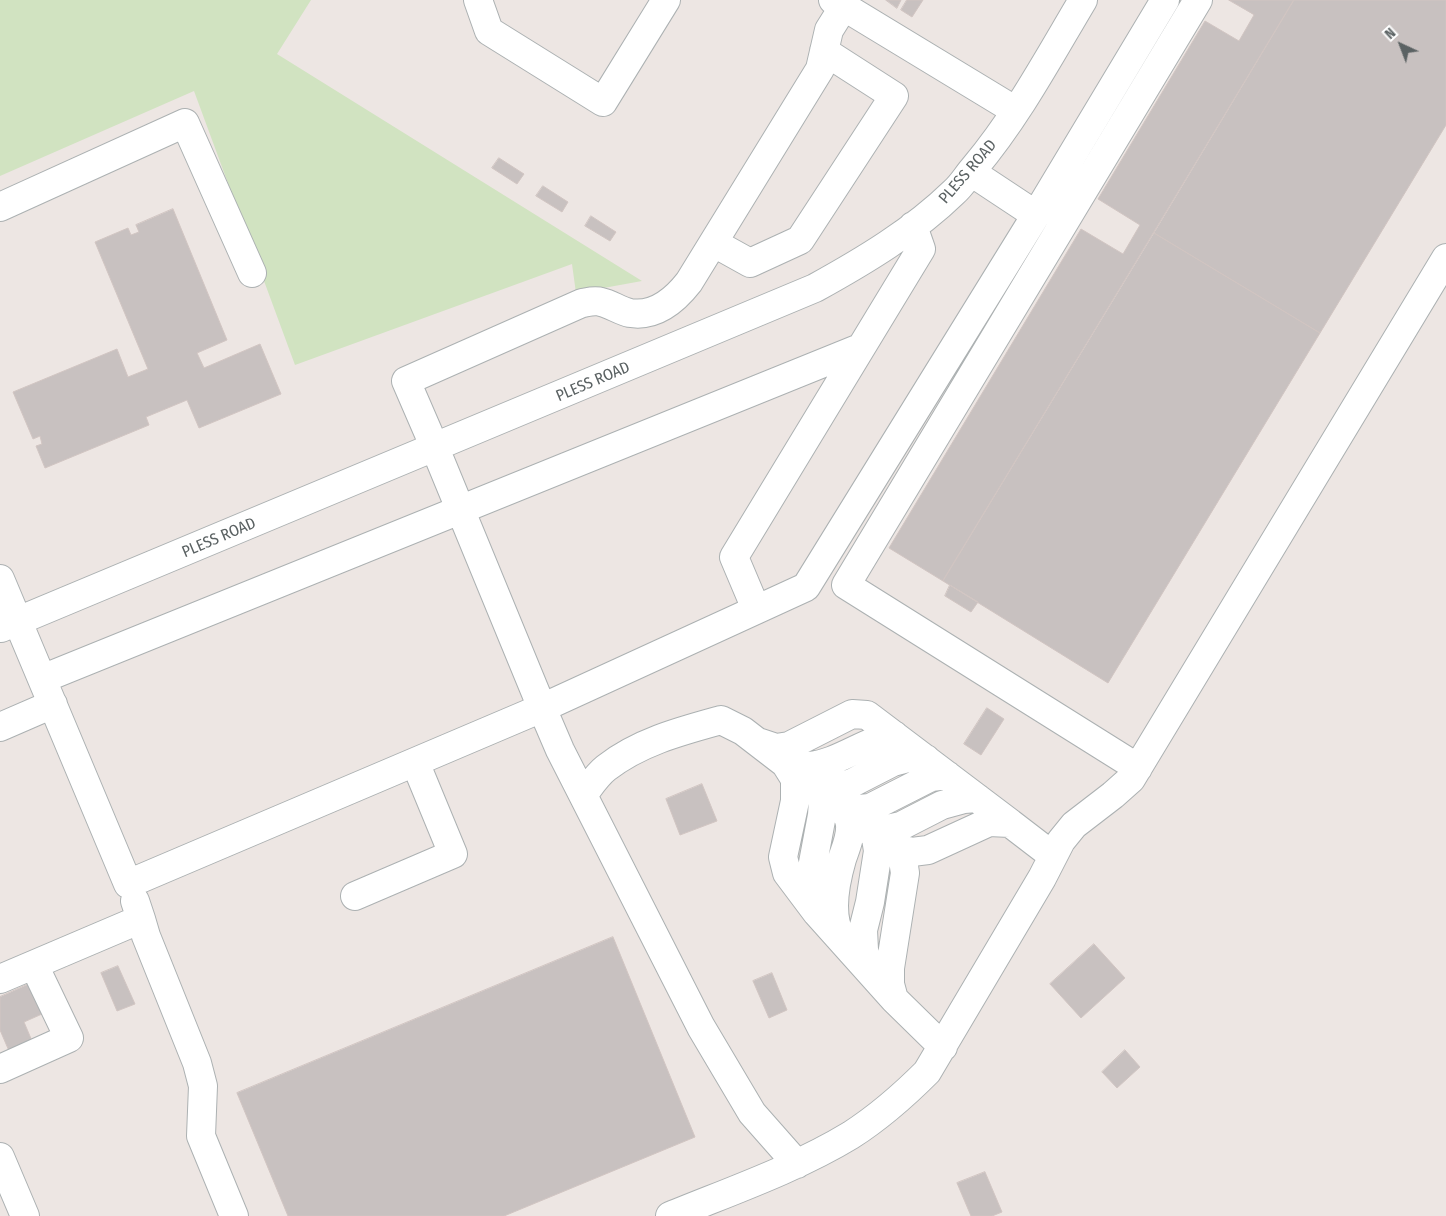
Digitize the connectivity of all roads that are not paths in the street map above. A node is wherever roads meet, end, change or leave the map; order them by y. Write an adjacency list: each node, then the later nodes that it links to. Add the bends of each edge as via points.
1 (478, 0): 2 (street, via 489,31 604,102)
2 (666, 0)
3 (1083, 0): 8 (street, PLESS ROAD)
4 (1165, 0): 11 (street)
5 (1198, 0): 31 (street, via 846,585)
6 (839, 3): 7 (street); 8 (street)
7 (824, 51): 13 (street, via 820,69); 13 (street, via 894,96 800,240 750,263)
8 (1016, 110): 9 (street, PLESS ROAD)
9 (971, 172): 11 (street); 12 (street, PLESS ROAD, via 955,191)
10 (0, 208): 15 (street, via 185,123)
11 (1036, 215): 20 (street, via 806,587)
12 (913, 226): 16 (street, via 921,249); 17 (street, PLESS ROAD, via 849,270 815,288)
13 (714, 243): 17 (street, via 684,289 664,306 648,312 631,313 600,301 582,303 406,381)
14 (1446, 258): 31 (street)
15 (252, 273)
16 (860, 348): 18 (street); 20 (street, via 734,557)
17 (435, 448): 18 (street); 21 (street, PLESS ROAD)
18 (460, 510): 22 (street); 24 (street)
19 (0, 579): 21 (street)
20 (756, 610): 24 (street)
21 (9, 625): 22 (street)
22 (42, 679): 23 (street)
23 (53, 704): 25 (street); 41 (street)
24 (542, 708): 29 (street); 34 (street)
25 (0, 727)
26 (894, 735): 27 (street, via 867,714 852,714 789,746 776,748); 28 (street); 30 (street, via 879,738 824,763 808,766)
27 (758, 742): 30 (street); 34 (street, via 721,720 683,731 634,749 604,769)
28 (926, 759): 32 (street); 33 (street, via 908,758 893,762 852,783 834,788)
29 (415, 762): 41 (street); 42 (street, via 453,854)
30 (785, 763): 33 (street); 43 (street, via 795,779 795,801 783,857 787,873)
31 (1138, 768): 40 (street, via 1113,796 1074,825)
32 (948, 775): 35 (street); 36 (street, via 931,777 870,808 859,810)
33 (813, 784): 36 (street); 43 (street, via 823,801 811,886)
34 (583, 795): 53 (street, via 701,1027 752,1113)
35 (977, 798): 37 (street); 38 (street, via 964,798 942,805 901,826)
36 (841, 806): 38 (street); 45 (street, via 850,821 849,841 836,882 835,918)
37 (1010, 822): 39 (street, via 989,822 928,850 912,852); 40 (street)
38 (869, 828): 39 (street); 47 (street, via 876,838 878,851 863,930)
39 (895, 848): 49 (street, via 903,860 905,873 890,968)
40 (1053, 856): 50 (street)
41 (128, 884): 44 (street)
42 (355, 896)
43 (817, 913): 45 (street)
44 (141, 919): 46 (street); 55 (street, via 197,1063 203,1086 201,1136)
45 (847, 946): 47 (street)
46 (34, 965): 48 (street); 51 (street, via 69,1038)
47 (869, 971): 49 (street)
48 (0, 979)
49 (894, 999): 50 (street)
50 (943, 1046): 53 (street, via 928,1072 903,1097 852,1134)
51 (6, 1066)
52 (0, 1157): 54 (street)
53 (797, 1164): 56 (street)
54 (25, 1216)
55 (234, 1216)
56 (670, 1216)

